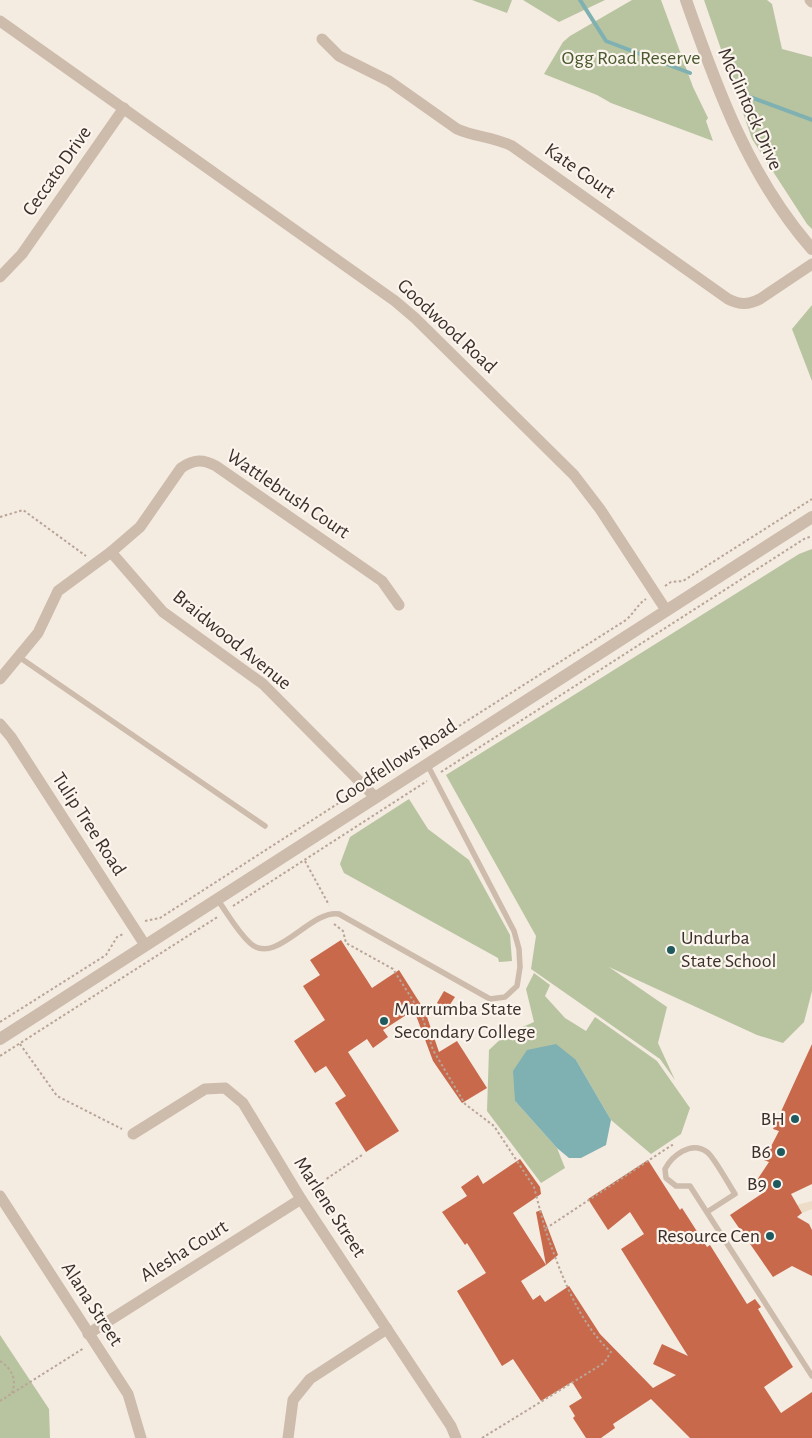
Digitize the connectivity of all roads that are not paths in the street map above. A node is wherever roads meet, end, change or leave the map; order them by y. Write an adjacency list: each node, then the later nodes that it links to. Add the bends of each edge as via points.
1 (686, 0): 5 (street, McClintock Drive, via 713,78 740,141 788,222)
2 (0, 21): 4 (street, Goodwood Road)
3 (322, 39): 6 (street, Kate Court, via 339,56 389,81 457,129 512,146 738,304 760,299)
4 (124, 108): 7 (street, Ceccato Drive, via 22,254); 11 (street, Goodwood Road, via 395,300 415,318 574,475)
5 (812, 250)
6 (812, 264)
7 (0, 277)
8 (812, 517): 11 (street, Goodfellows Road)
9 (111, 552): 10 (street, Wattlebrush Court, via 145,521 181,468 200,460 216,466 382,581); 12 (street, Wattlebrush Court, via 58,591 38,633); 16 (street, Braidwood Avenue, via 163,612 263,684)
10 (399, 605)
11 (666, 610): 15 (street, Goodfellows Road)
12 (19, 657): 13 (street, Wattlebrush Court); 17 (lane)
13 (0, 679)
14 (0, 724): 19 (street, Tulip Tree Road)
15 (428, 764): 16 (street, Goodfellows Road); 18 (lane, via 514,932 520,967 517,986 505,997 490,999 332,912 325,913 292,938 269,949 260,949 251,944)
16 (375, 797): 18 (street, Goodfellows Road)
17 (265, 826)
18 (217, 899): 19 (street, Goodfellows Road)
19 (145, 945): 20 (street, Goodfellows Road)
20 (0, 1039)
21 (133, 1134): 23 (street, Marlene Street, via 205,1089 225,1088 243,1103)
22 (0, 1196): 26 (street, Alana Street)
23 (301, 1200): 25 (street, Marlene Street); 26 (street, Alesha Court)
24 (707, 1212): 24 (lane, via 690,1186 676,1186 666,1178 665,1168 679,1153 697,1148 707,1152 735,1194); 27 (lane)
25 (387, 1329): 29 (street, via 310,1379 293,1400); 30 (street, Marlene Street)
26 (84, 1337): 28 (street, Alana Street, via 128,1394)
27 (812, 1376)
28 (141, 1438)
29 (288, 1438)
30 (456, 1438)

